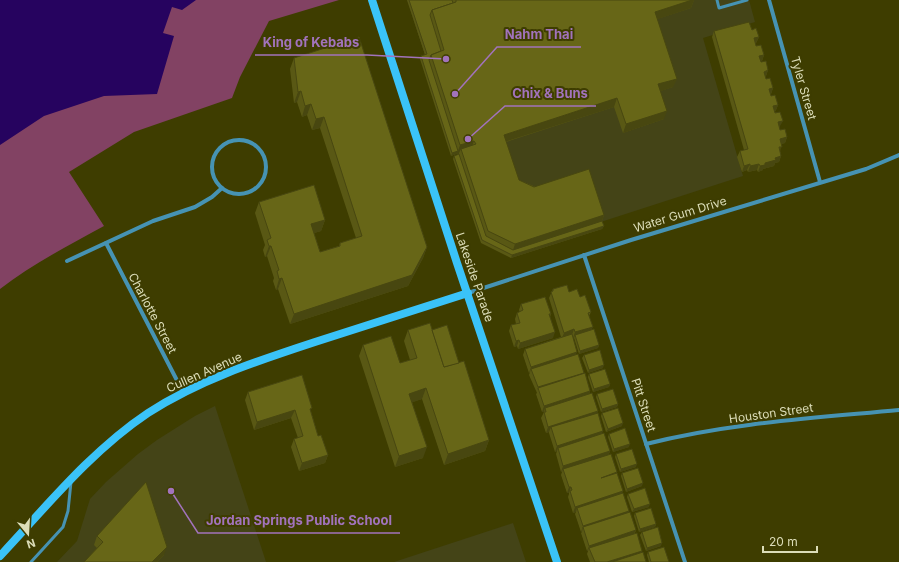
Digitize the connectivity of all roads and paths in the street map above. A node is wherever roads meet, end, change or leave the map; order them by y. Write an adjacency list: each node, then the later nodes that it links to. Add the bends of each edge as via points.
1 (372, 0): 11 (street, Lakeside Parade)
2 (717, 0): 3 (lane, via 719,8)
3 (747, 0)
4 (769, 0): 6 (street, Tyler Street)
5 (899, 155): 6 (street, Water Gum Drive, via 866,169)
6 (820, 182): 9 (street, Water Gum Drive)
7 (222, 188): 7 (street, via 213,172 216,154 230,142 239,140 256,146 266,161 263,180 249,192 240,194); 8 (street, via 195,207 153,221)
8 (106, 243): 10 (street); 12 (street, Charlotte Street)
9 (584, 255): 11 (street, Water Gum Drive); 14 (street, Pitt Street)
10 (67, 262)
11 (468, 293): 12 (street, Cullen Avenue, via 254,362); 18 (street, Lakeside Parade)
12 (183, 392): 15 (street, Cullen Avenue, via 147,414 113,440)
13 (899, 410): 14 (street, Houston Street, via 765,423)
14 (646, 444): 19 (street, Pitt Street)
15 (71, 480): 16 (street, Cullen Avenue); 17 (lane, via 68,511 63,527)
16 (0, 556)
17 (31, 562)
18 (557, 562)
19 (684, 562)

